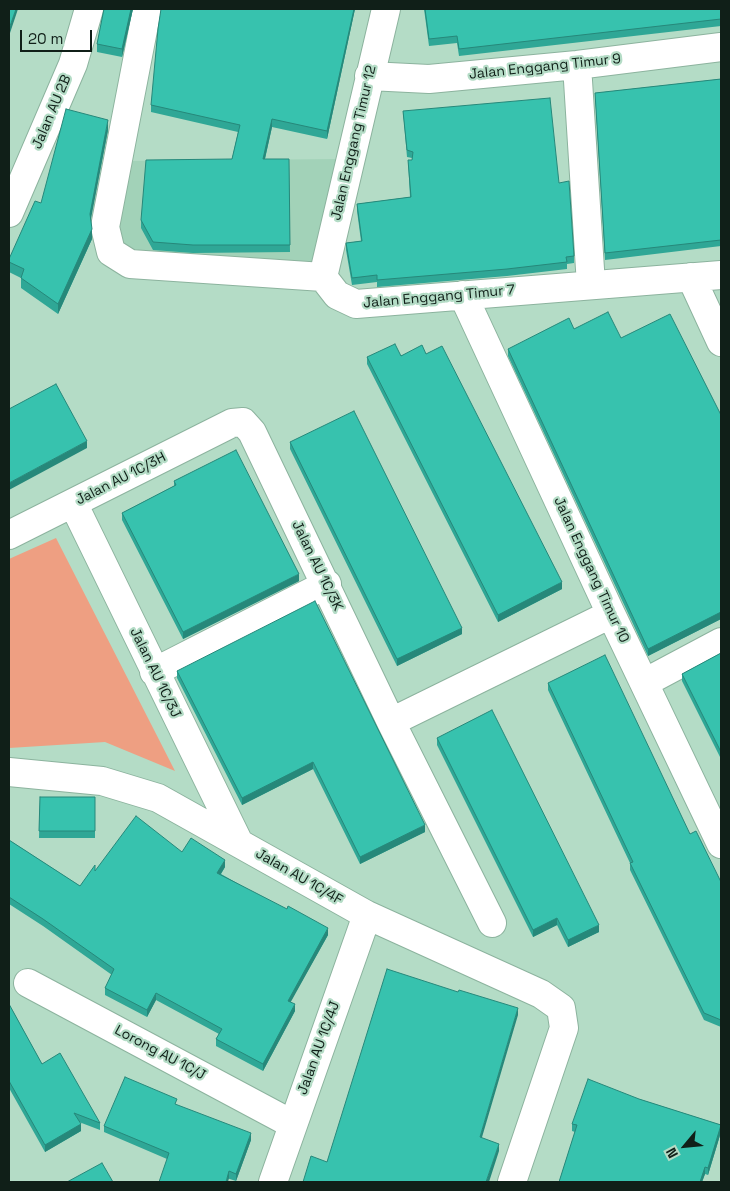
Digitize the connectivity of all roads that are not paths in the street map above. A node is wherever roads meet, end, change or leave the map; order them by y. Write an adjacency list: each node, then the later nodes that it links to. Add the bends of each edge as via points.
1 (89, 9): 7 (street, Jalan AU 2B, via 73,64)
2 (147, 9): 9 (street, via 105,228 111,252 130,264)
3 (386, 9): 6 (street, Jalan Enggang Timur 12)
4 (721, 47): 5 (street, Jalan Enggang Timur 9)
5 (577, 65): 6 (street, Jalan Enggang Timur 9, via 429,79); 11 (street)
6 (369, 76): 9 (street, Jalan Enggang Timur 12)
7 (9, 213)
8 (721, 274): 10 (street, Jalan Enggang Timur 7)
9 (323, 276): 12 (street, Jalan Enggang Timur 7, via 337,295 356,304)
10 (690, 277): 11 (street, Jalan Enggang Timur 7); 13 (street)
11 (591, 285): 12 (street, Jalan Enggang Timur 7)
12 (463, 295): 18 (street, Jalan Enggang Timur 10)
13 (721, 342)
14 (232, 423): 15 (street, Jalan AU 1C/3H); 17 (street, Jalan AU 1C/3K, via 243,422 252,432)
15 (73, 503): 16 (street, Jalan AU 1C/3H); 20 (street, Jalan AU 1C/3J)
16 (9, 536)
17 (326, 584): 20 (street); 22 (street, Jalan AU 1C/3K)
18 (611, 614): 21 (street, Jalan Enggang Timur 10); 22 (street)
19 (721, 642): 21 (street)
20 (154, 672): 24 (street, Jalan AU 1C/3J)
21 (644, 683): 25 (street, Jalan Enggang Timur 10)
22 (391, 722): 27 (street, Jalan AU 1C/3K)
23 (9, 772): 24 (street, Jalan AU 1C/4F, via 102,780 158,798)
24 (239, 843): 26 (street, Jalan AU 1C/4F)
25 (721, 844)
26 (367, 915): 29 (street, Jalan AU 1C/4J); 31 (street, Jalan AU 1C/4F, via 540,994 561,1008 564,1028)
27 (492, 923)
28 (28, 983): 29 (street, Lorong AU 1C/J)
29 (292, 1124): 30 (street, Jalan AU 1C/4J)
30 (273, 1182)
31 (512, 1182)

